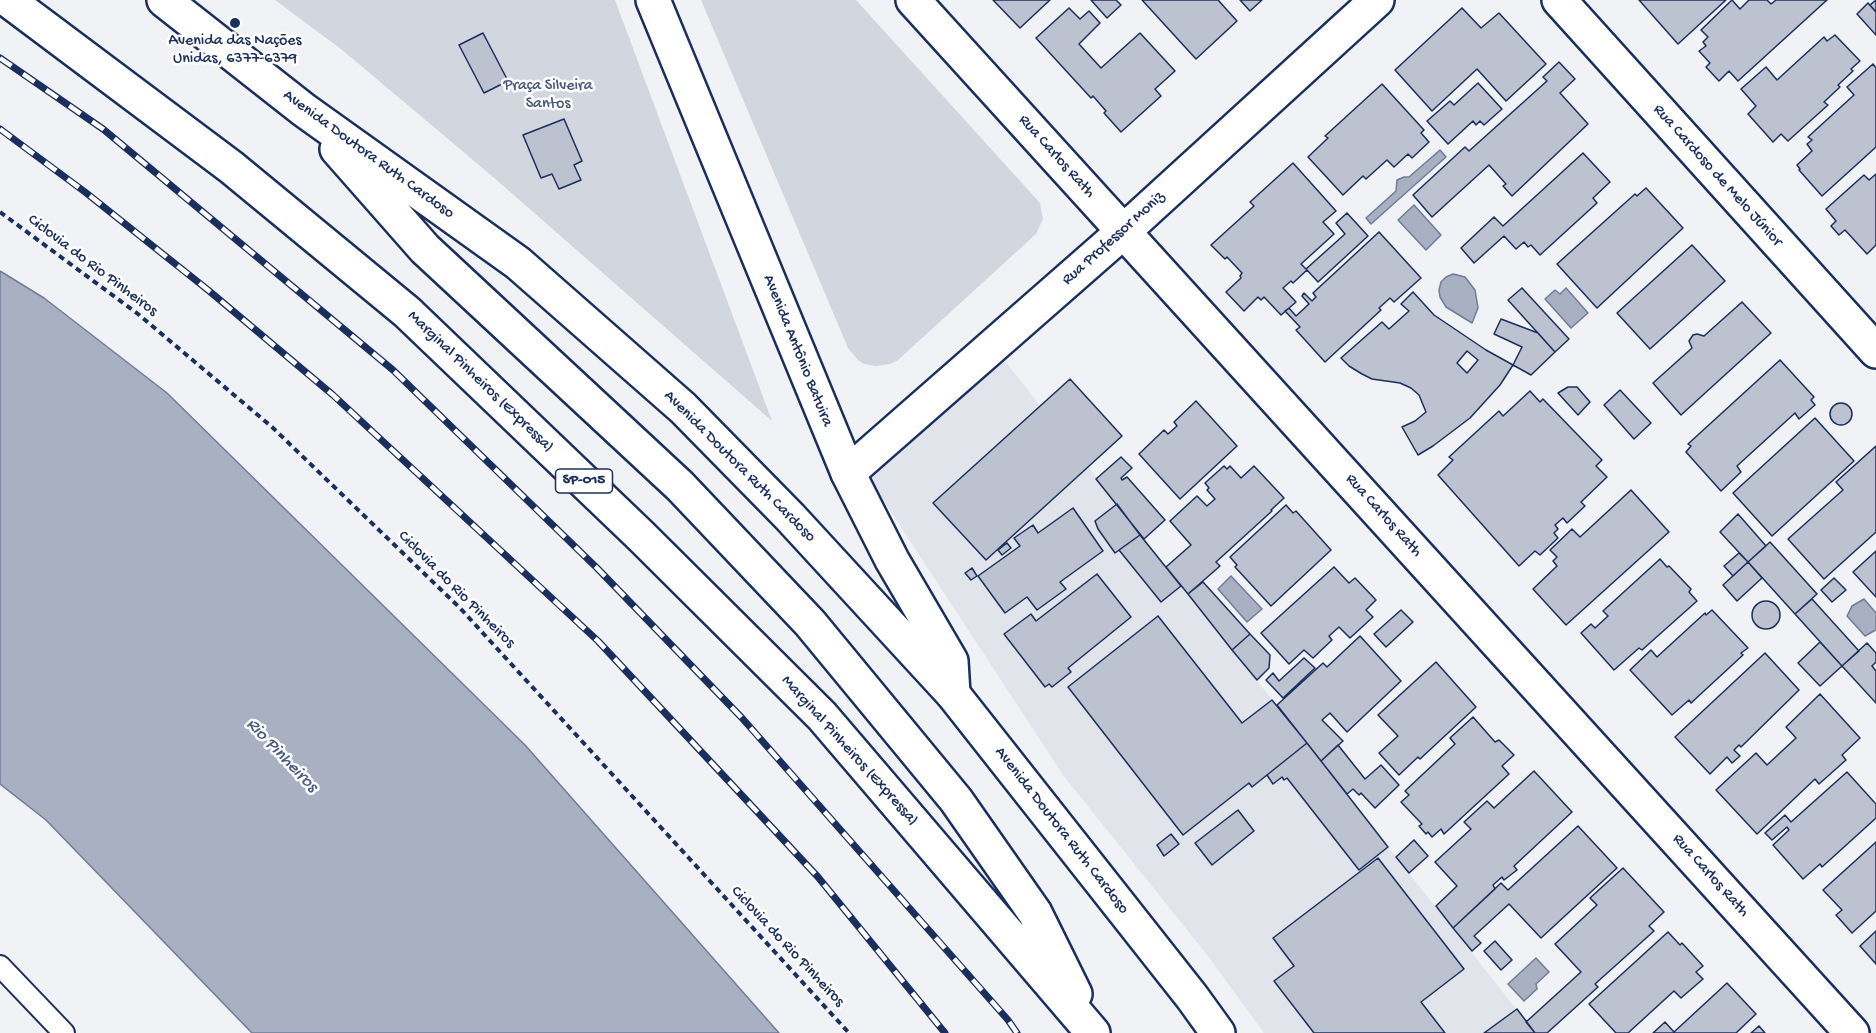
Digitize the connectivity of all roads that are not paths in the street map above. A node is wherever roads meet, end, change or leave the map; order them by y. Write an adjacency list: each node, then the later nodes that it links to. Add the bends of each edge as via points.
1 (8, 0): 13 (main road, Marginal Pinheiros (Expressa) / SP-015, via 231,167 407,312 822,716)
2 (164, 0): 7 (main road, Avenida Doutora Ruth Cardoso)
3 (653, 0): 10 (main road, Avenida Antônio Batuira)
4 (913, 0): 8 (main road, Rua Carlos Rath)
5 (1377, 0): 8 (main road, Rua Professor Moniz)
6 (1558, 0): 9 (main road, Rua Cardoso de Melo Júnior)
7 (304, 110): 11 (main road, Avenida Doutora Ruth Cardoso, via 518,263 683,408); 13 (main road, via 425,249 680,486 810,623 956,800 1035,913)
8 (1124, 231): 10 (main road, Rua Professor Moniz); 16 (main road, Rua Carlos Rath)
9 (1876, 351)
10 (848, 473): 11 (main road, Avenida Antônio Batuira, via 892,560 951,661)
11 (953, 694): 15 (main road, Avenida Doutora Ruth Cardoso)
12 (0, 966): 14 (lane)
13 (1093, 1032)
14 (64, 1033)
15 (1218, 1033)
16 (1852, 1033)

